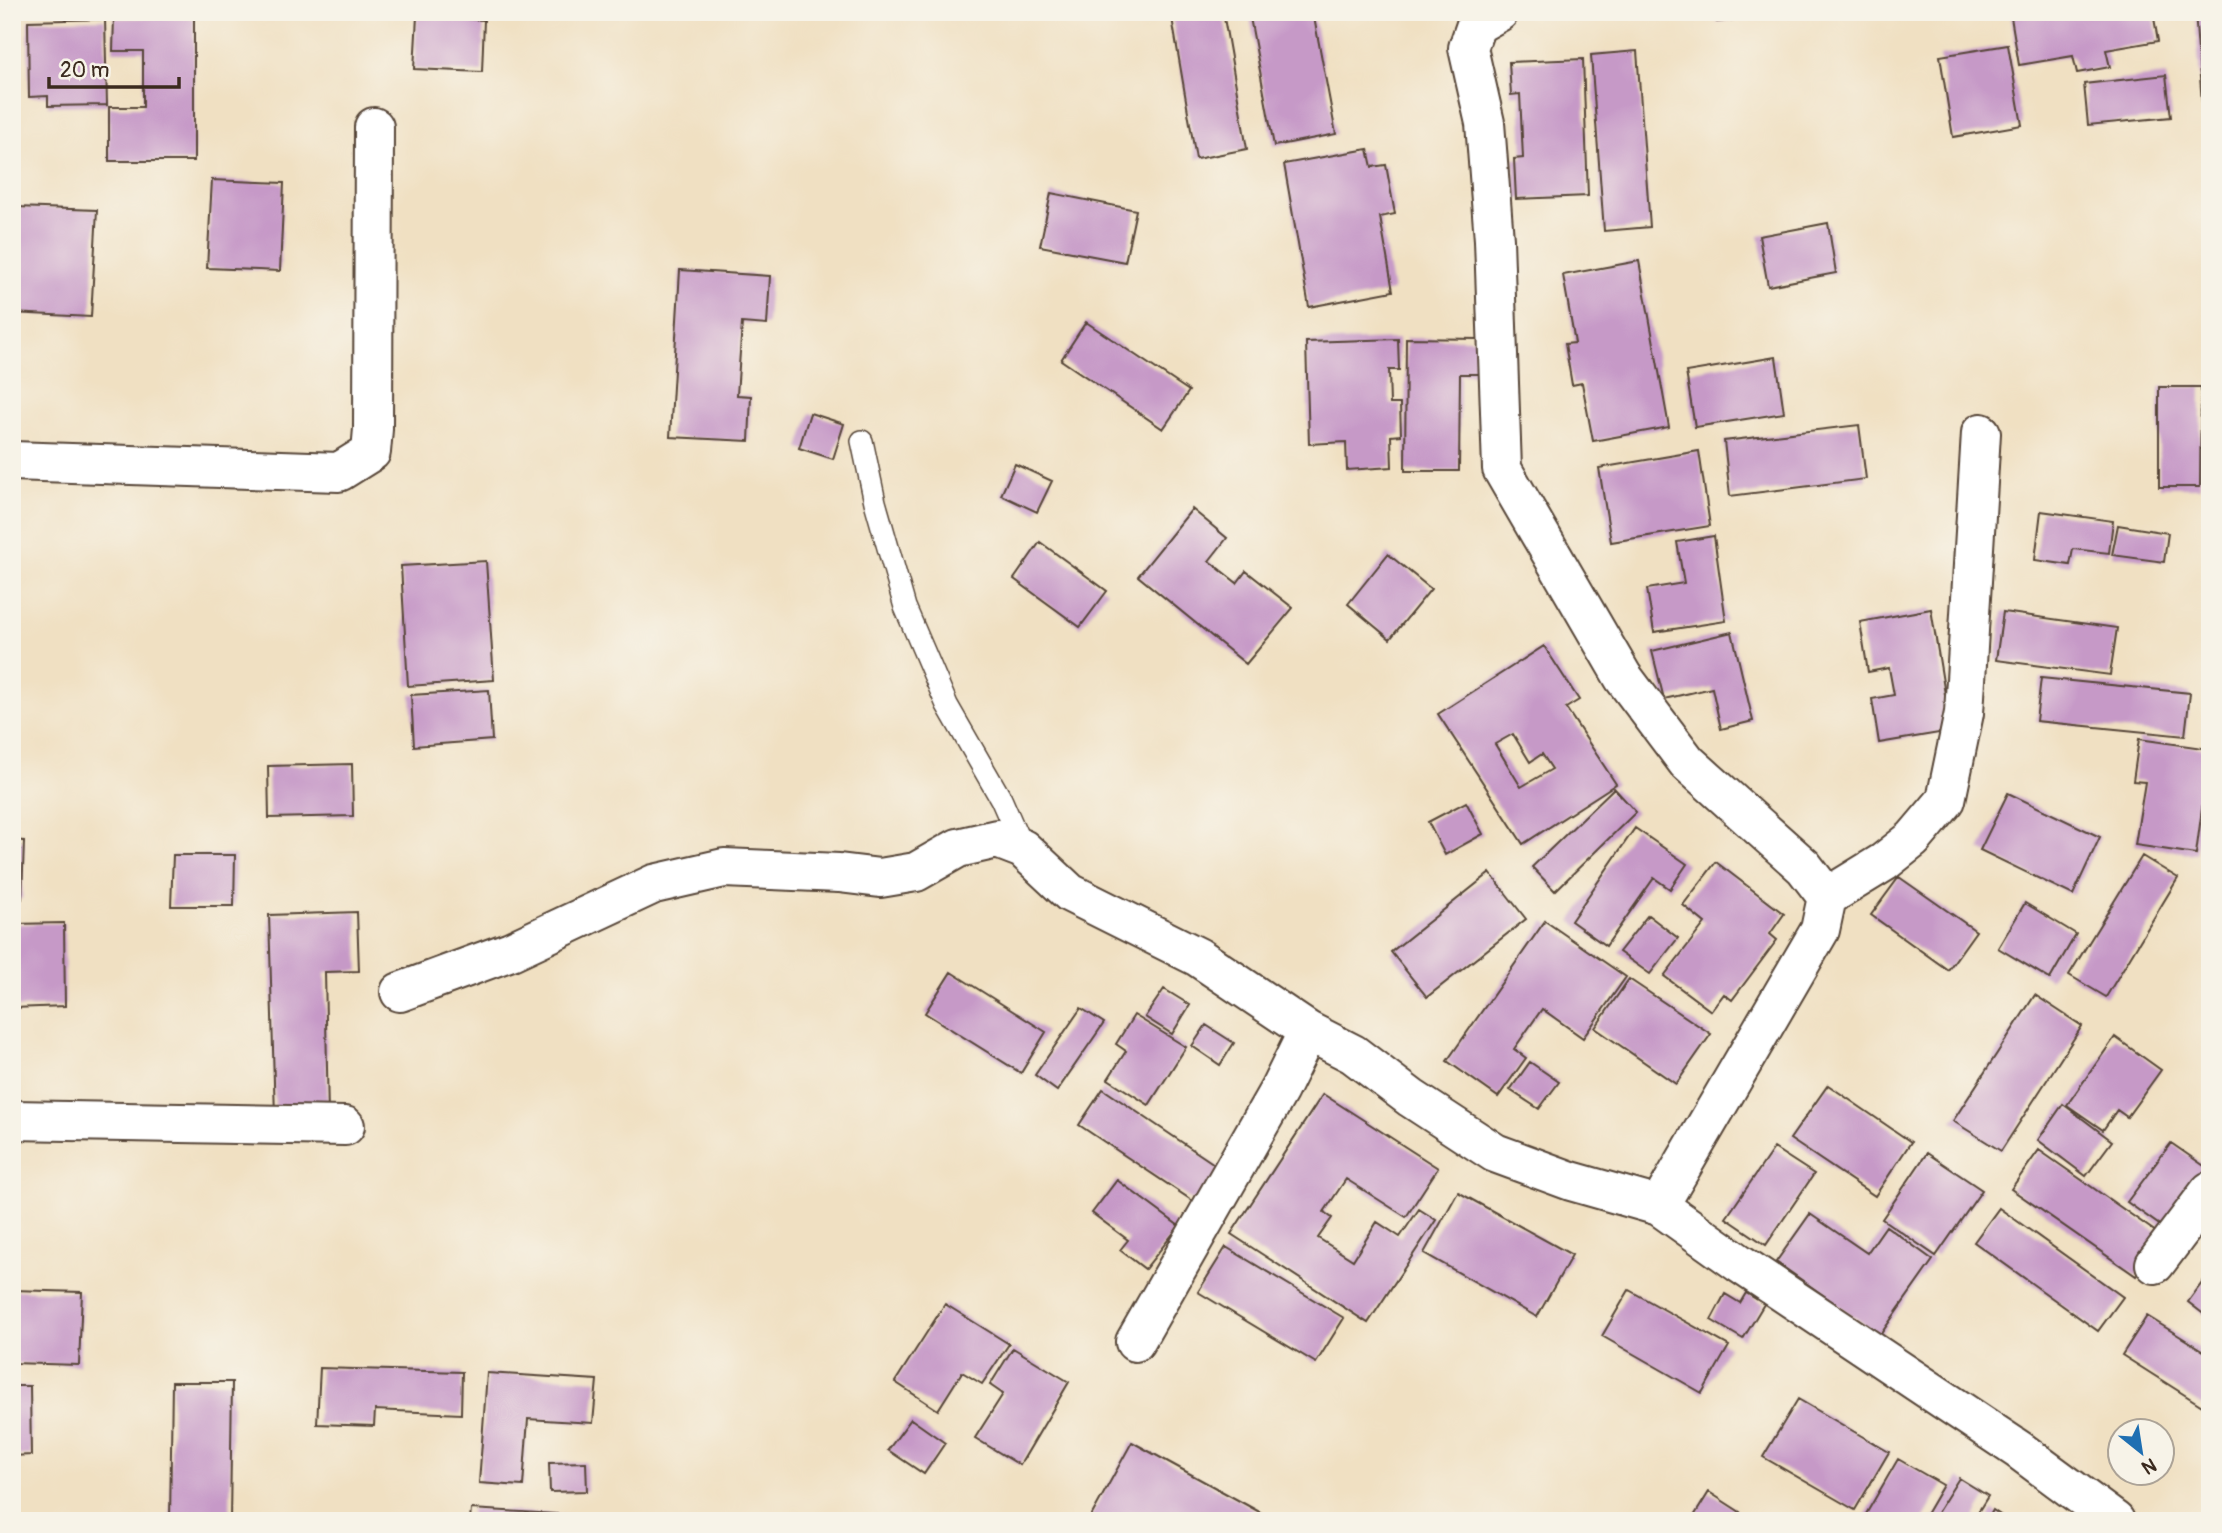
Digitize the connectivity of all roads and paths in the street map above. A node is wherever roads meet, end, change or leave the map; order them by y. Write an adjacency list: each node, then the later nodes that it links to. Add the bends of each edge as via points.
1 (1499, 12): 7 (street, via 1476,24 1468,48 1485,123 1502,469 1622,677 1687,762 1804,867)
2 (374, 127): 5 (street, via 371,452 339,472)
3 (1981, 433): 7 (street, via 1964,713 1946,800 1913,839)
4 (863, 441): 6 (lane, via 905,607 947,705 1001,799)
5 (12, 461)
6 (1023, 849): 8 (street, via 997,839 958,848 916,873 880,878 724,868 654,884 511,951); 9 (street, via 1070,893 1198,957)
7 (1828, 897): 13 (street, via 1820,930)
8 (400, 992)
9 (1308, 1031): 13 (street, via 1353,1054 1496,1153); 15 (street)
10 (12, 1120): 11 (street)
11 (345, 1126)
12 (2210, 1192): 14 (street)
13 (1659, 1206): 16 (street, via 2019,1450)
14 (2155, 1264)
15 (1135, 1342)
16 (2115, 1521)

